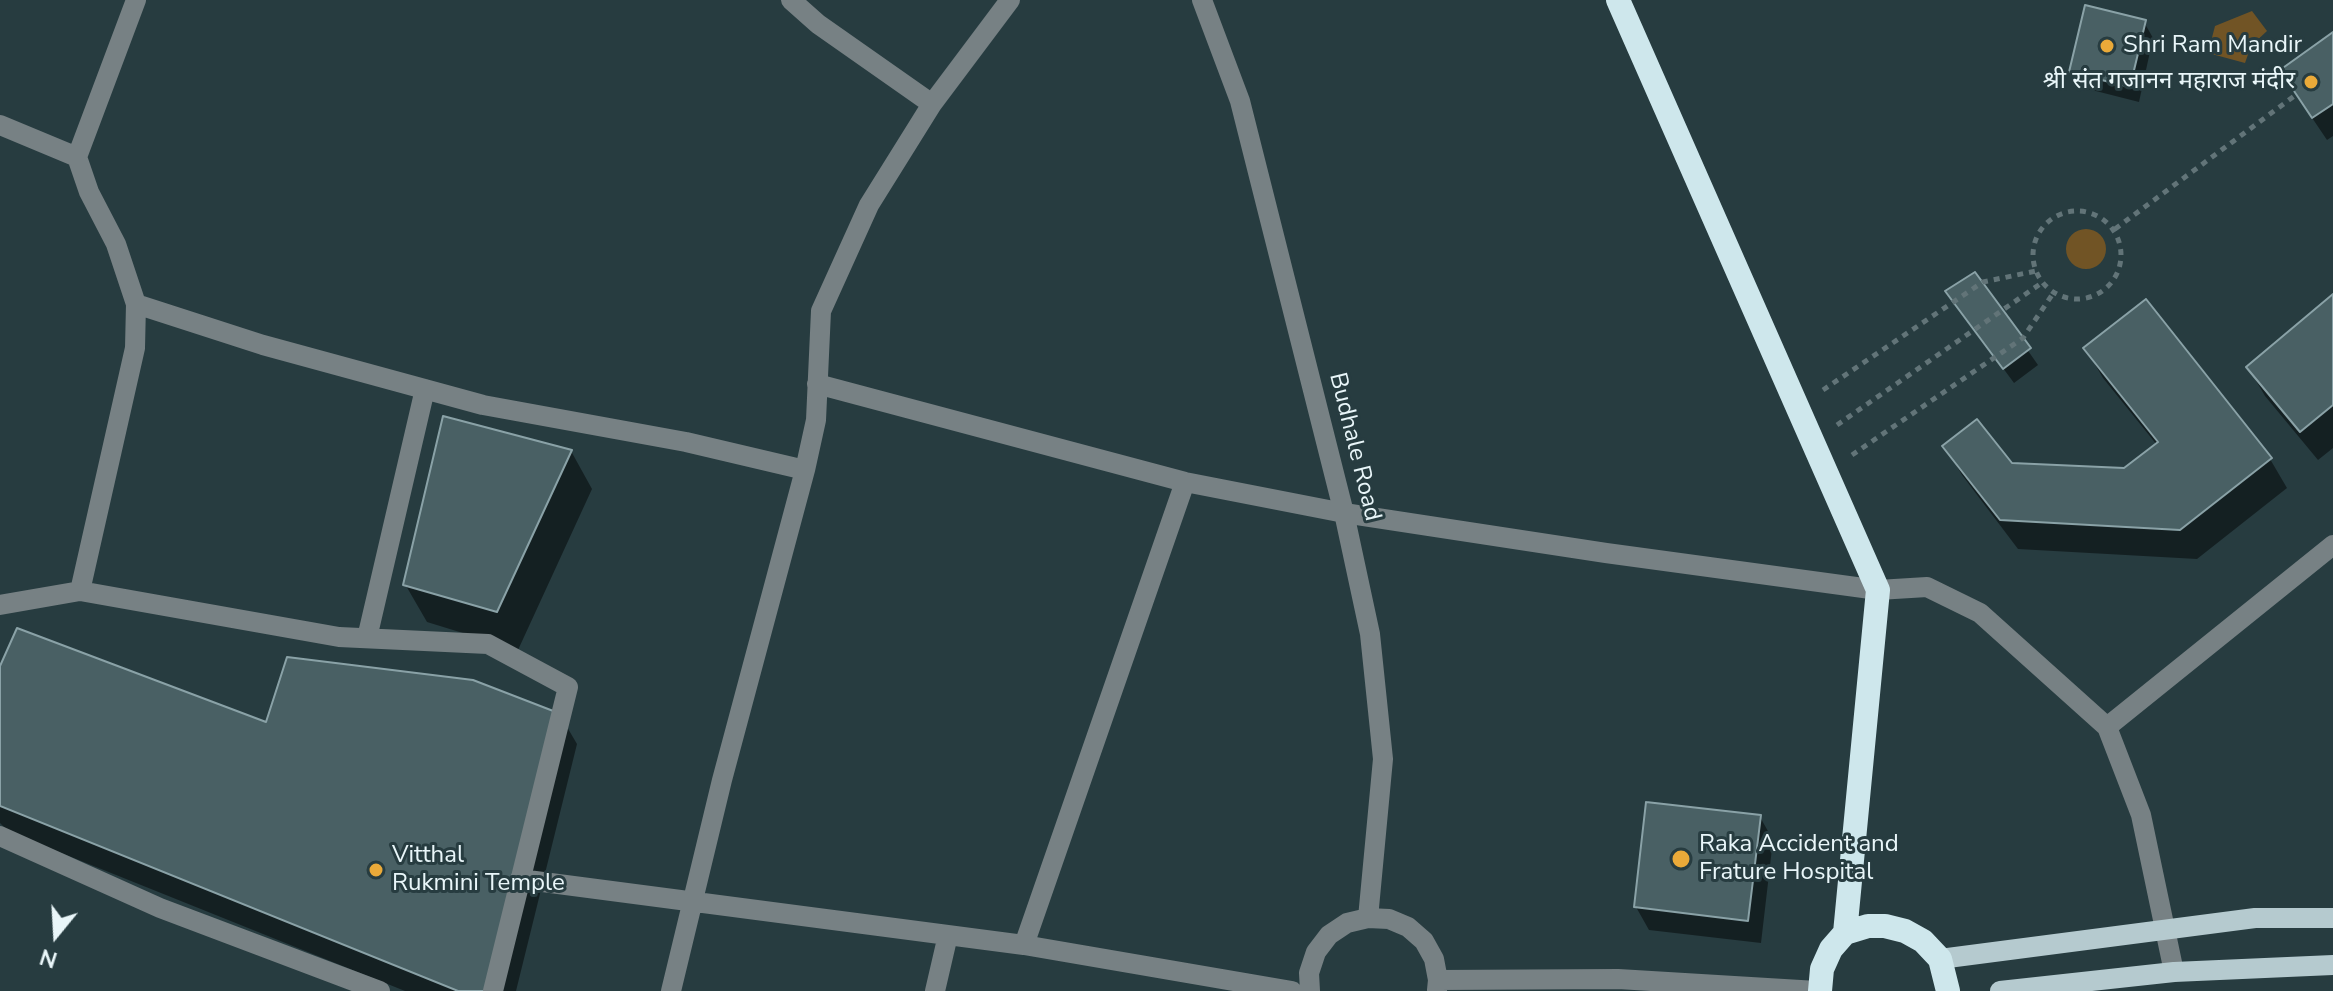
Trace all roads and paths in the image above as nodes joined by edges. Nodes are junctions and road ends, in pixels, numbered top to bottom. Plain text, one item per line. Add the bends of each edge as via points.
1 (136, 0) edge
2 (791, 0) edge
3 (1010, 0) edge
4 (1202, 0) edge
5 (1618, 0) edge
6 (2297, 94) dead end
7 (932, 104) junction
8 (0, 125) edge
9 (77, 157) junction
10 (2115, 229) junction
11 (2036, 271) junction
12 (2043, 282) junction
13 (2054, 292) junction
14 (136, 304) junction
15 (817, 384) junction
16 (425, 389) junction
17 (1816, 395) dead end
18 (1835, 427) dead end
19 (1851, 455) dead end
20 (805, 470) junction
21 (1185, 482) junction
22 (1344, 513) junction
23 (2333, 545) edge
24 (1878, 590) junction
25 (80, 591) junction
26 (0, 605) edge
27 (367, 638) junction
28 (2107, 727) junction
29 (0, 836) edge
30 (520, 879) junction
31 (693, 901) junction
32 (1368, 918) junction
33 (2333, 918) edge
34 (2166, 931) junction
35 (1845, 933) junction
36 (948, 935) junction
37 (1024, 945) junction
38 (1940, 959) junction
39 (2333, 965) edge
40 (2174, 972) junction
41 (1438, 986) edge
42 (380, 991) edge
43 (493, 991) edge
44 (671, 991) edge
45 (935, 991) edge
46 (1292, 991) edge
47 (1310, 991) edge
48 (1819, 991) edge
49 (1948, 991) edge
50 (2000, 991) edge

1 - 9 street
2 - 7 street
3 - 7 street
4 - 22 street, Budhale Road via 1240,101
5 - 24 highway
6 - 10 path
7 - 15 street via 869,205 821,311
8 - 9 street
9 - 14 street
10 - 11 path via 2090,212 2060,213 2038,233 2033,248
10 - 13 path via 2122,259 2111,284 2087,298
11 - 12 path
11 - 17 path via 1983,282
12 - 13 path
12 - 18 path
13 - 19 path via 2023,338
14 - 16 street
14 - 25 street via 135,348
15 - 20 street
15 - 21 street
16 - 20 street
16 - 27 street
20 - 31 street
21 - 22 street
21 - 37 street
22 - 24 street
22 - 32 street, Budhale Road via 1370,634 1383,759
23 - 28 street
24 - 28 street via 1927,587 1980,613
24 - 35 highway
25 - 26 street
25 - 27 street
27 - 30 street via 488,644 568,687
28 - 34 street via 2141,815
29 - 42 street via 160,908
30 - 31 street
30 - 43 street
31 - 36 street
31 - 44 street
32 - 41 street via 1389,919 1424,941 1434,959
32 - 47 street via 1329,935 1316,952
33 - 34 main road via 2255,918
34 - 38 main road
34 - 40 street
35 - 38 highway via 1868,926 1905,931
35 - 48 highway via 1822,969
36 - 37 street
36 - 45 street
37 - 46 street
38 - 49 highway
39 - 40 main road
40 - 50 main road
41 - 48 street via 1618,979

